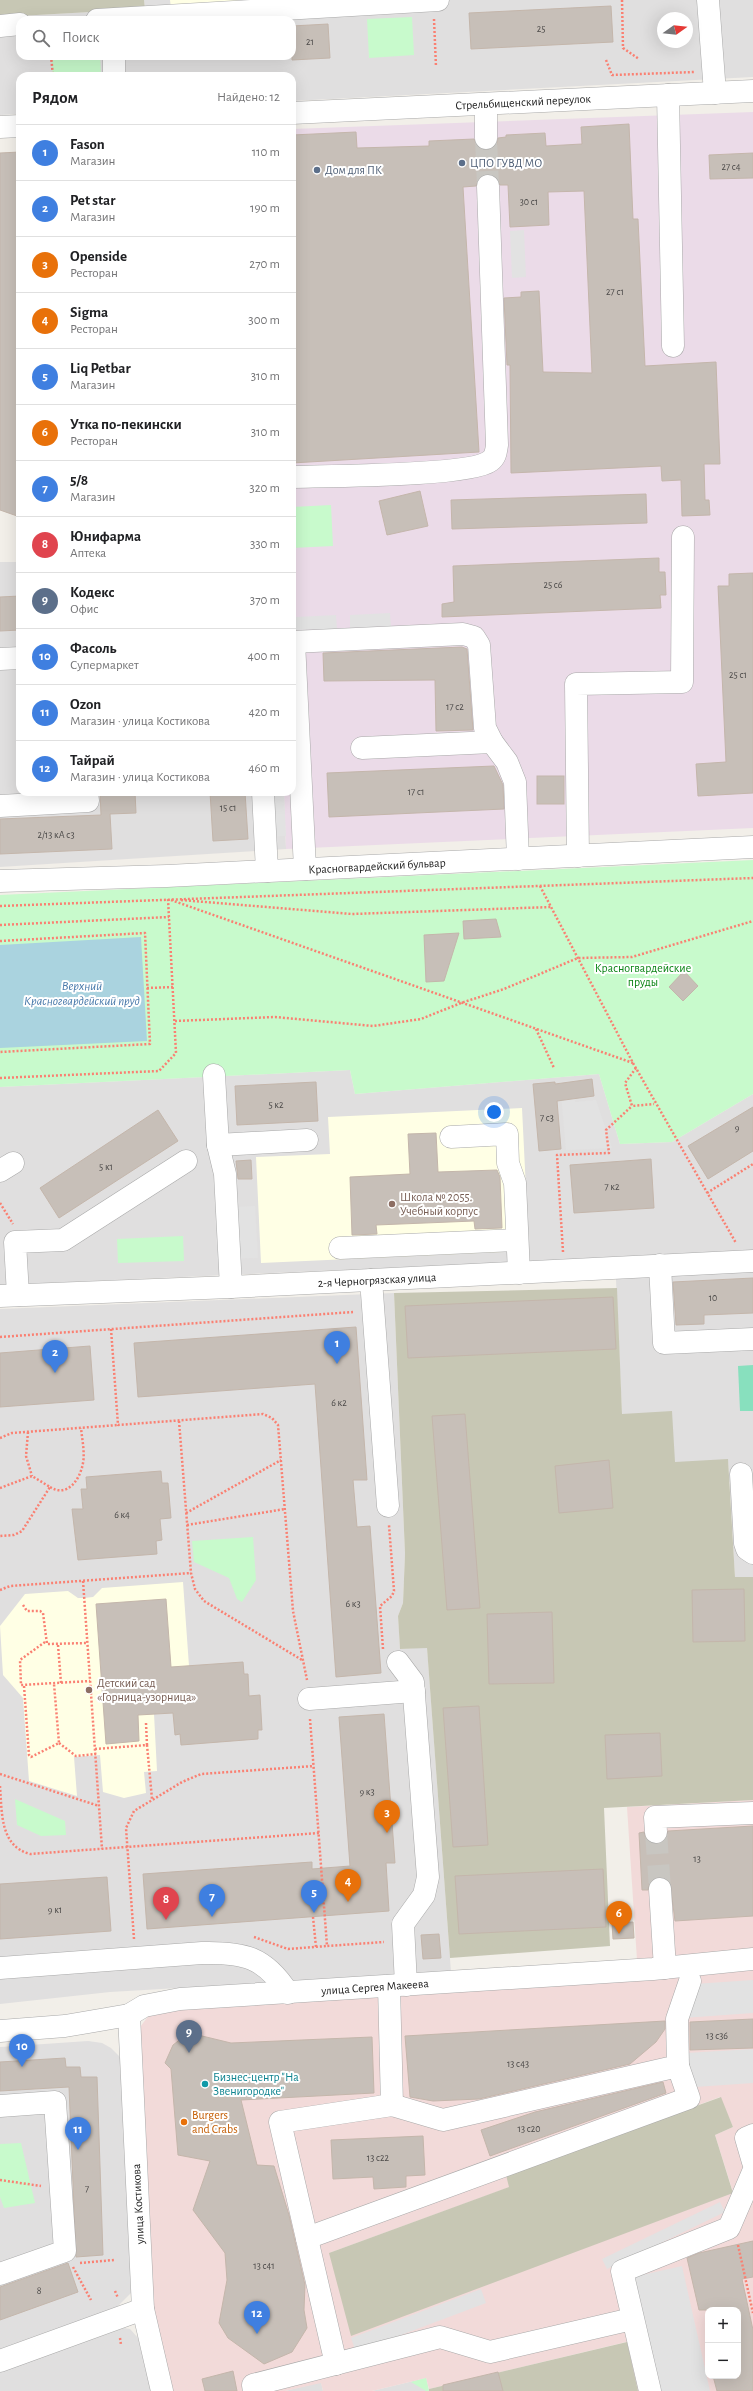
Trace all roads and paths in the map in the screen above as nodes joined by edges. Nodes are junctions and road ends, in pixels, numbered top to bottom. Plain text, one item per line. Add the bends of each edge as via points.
1 (433, 0) edge
2 (438, 0) edge
3 (622, 0) edge
4 (708, 0) edge
5 (317, 4) edge
6 (160, 16) edge
7 (16, 24) edge
8 (0, 26) edge
9 (639, 59) dead end
10 (51, 60) edge
11 (114, 60) edge
12 (606, 60) dead end
13 (436, 67) dead end
14 (714, 71) junction
15 (53, 72) edge
16 (114, 72) edge
17 (753, 91) edge
18 (715, 93) junction
19 (668, 95) junction
20 (486, 104) junction
21 (296, 113) edge
22 (16, 126) edge
23 (0, 127) edge
24 (486, 138) tunnel mouth
25 (488, 186) tunnel mouth
26 (673, 346) dead end
27 (296, 477) edge
28 (683, 537) dead end
29 (296, 642) edge
30 (16, 658) edge
31 (0, 659) edge
32 (296, 699) edge
33 (492, 742) junction
34 (362, 748) dead end
35 (88, 796) edge
36 (263, 796) edge
37 (0, 806) edge
38 (753, 847) edge
39 (578, 856) junction
40 (518, 859) junction
41 (305, 869) junction
42 (267, 871) junction
43 (753, 878) edge
44 (0, 882) edge
45 (540, 886) junction
46 (168, 899) junction
47 (0, 906) edge
48 (551, 907) junction
49 (169, 917) junction
50 (753, 921) edge
51 (0, 925) edge
52 (0, 941) edge
53 (578, 958) junction
54 (174, 987) junction
55 (147, 988) junction
56 (461, 1003) junction
57 (176, 1020) junction
58 (536, 1029) junction
59 (0, 1052) edge
60 (633, 1063) junction
61 (554, 1068) dead end
62 (636, 1068) junction
63 (214, 1075) dead end
64 (0, 1078) edge
65 (654, 1104) dead end
66 (632, 1106) junction
67 (451, 1137) dead end
68 (307, 1140) dead end
69 (218, 1145) junction
70 (186, 1161) dead end
71 (753, 1164) edge
72 (707, 1193) junction
73 (517, 1240) junction
74 (340, 1248) dead end
75 (563, 1258) dead end
76 (749, 1261) edge
77 (660, 1266) junction
78 (519, 1273) junction
79 (371, 1280) junction
80 (231, 1287) junction
81 (9, 1296) edge
82 (374, 1310) junction
83 (111, 1329) junction
84 (0, 1337) edge
85 (753, 1339) edge
86 (180, 1420) junction
87 (118, 1425) junction
88 (81, 1428) junction
89 (28, 1432) junction
90 (0, 1438) edge
91 (281, 1460) junction
92 (740, 1474) dead end
93 (32, 1476) junction
94 (50, 1487) junction
95 (0, 1488) edge
96 (285, 1509) junction
97 (388, 1512) joint
98 (186, 1513) junction
99 (187, 1525) junction
100 (0, 1536) edge
101 (753, 1553) edge
102 (191, 1573) junction
103 (83, 1581) junction
104 (0, 1590) edge
105 (23, 1606) dead end
106 (45, 1642) junction
107 (87, 1643) junction
108 (58, 1645) junction
109 (302, 1660) junction
110 (398, 1662) joint
111 (90, 1681) junction
112 (61, 1683) junction
113 (54, 1684) junction
114 (24, 1686) junction
115 (414, 1691) junction
116 (309, 1699) junction
117 (146, 1724) dead end
118 (59, 1743) junction
119 (148, 1745) junction
120 (95, 1749) junction
121 (96, 1754) junction
122 (314, 1766) junction
123 (0, 1774) edge
124 (0, 1786) edge
125 (152, 1800) junction
126 (99, 1806) junction
127 (753, 1813) edge
128 (656, 1832) tunnel mouth
129 (319, 1833) junction
130 (127, 1847) junction
131 (102, 1849) junction
132 (660, 1889) tunnel mouth
133 (313, 1917) dead end
134 (403, 1941) junction
135 (316, 1947) dead end
136 (135, 1958) junction
137 (753, 1959) edge
138 (0, 1968) edge
139 (665, 1968) junction
140 (690, 1981) dead end
141 (397, 1986) junction
142 (288, 1993) junction
143 (129, 2015) junction
144 (0, 2031) edge
145 (678, 2066) junction
146 (392, 2105) junction
147 (0, 2106) edge
148 (753, 2135) edge
149 (753, 2162) edge
150 (753, 2172) edge
151 (0, 2180) edge
152 (61, 2189) junction
153 (307, 2238) junction
154 (736, 2238) dead end
155 (114, 2260) dead end
156 (0, 2274) edge
157 (91, 2300) dead end
158 (143, 2309) junction
159 (753, 2313) edge
160 (632, 2319) junction
161 (0, 2361) edge
162 (336, 2364) junction
163 (162, 2391) edge
164 (254, 2391) edge
165 (650, 2391) edge

1 - 2 street
1 - 5 street
1 - 13 path
3 - 9 path via 623,48
4 - 14 street
5 - 6 street
7 - 8 street
10 - 15 path
11 - 16 street
12 - 14 path via 612,75
14 - 18 street
17 - 18 street, Стрельбищенский переулок
18 - 19 street, Стрельбищенский переулок
19 - 20 street, Стрельбищенский переулок
19 - 26 street
20 - 21 street, Стрельбищенский переулок
20 - 24 street
22 - 23 street
25 - 27 street via 497,445 495,455 481,465 439,471
28 - 39 street via 682,682 576,684
29 - 33 street via 469,634 479,645 483,716
30 - 31 street
32 - 41 street
33 - 34 street
33 - 40 street via 507,762 515,782
35 - 37 street via 88,801
36 - 42 street
38 - 39 street, Красногвардейский бульвар
39 - 40 street, Красногвардейский бульвар
40 - 41 street, Красногвардейский бульвар
41 - 42 street, Красногвардейский бульвар
42 - 44 street, Красногвардейский бульвар
43 - 45 path
45 - 46 path
45 - 48 path
46 - 47 path
46 - 48 path via 352,914
46 - 49 path
46 - 56 path
48 - 53 path
49 - 51 path
49 - 54 path
50 - 53 path via 632,957
52 - 55 path via 145,933
53 - 56 path via 504,989
53 - 60 path
54 - 55 path
54 - 57 path
55 - 59 path via 150,1044
56 - 57 path via 421,1019 373,1026 276,1017
56 - 58 path
57 - 64 path via 176,1053 159,1071
58 - 60 path
58 - 61 path
60 - 62 path
62 - 66 path via 625,1083
62 - 72 path
63 - 69 street
65 - 66 path
66 - 75 path via 606,1130 609,1153 557,1156
67 - 73 street via 507,1134 508,1163 515,1183
68 - 69 street
69 - 80 street via 225,1174
70 - 81 street via 63,1240 15,1242
71 - 72 path
72 - 76 path
73 - 74 street
73 - 78 street
76 - 77 street, 2-я Черногрязская улица
77 - 78 street, 2-я Черногрязская улица
77 - 85 street via 664,1343
78 - 79 street, 2-я Черногрязская улица
79 - 80 street, 2-я Черногрязская улица
79 - 82 street
80 - 81 street, 2-я Черногрязская улица
82 - 83 path
82 - 97 street
83 - 84 path
83 - 87 path
86 - 87 path
86 - 91 path via 263,1414 278,1425
86 - 98 path
87 - 88 path
88 - 89 path
88 - 94 path via 81,1470 65,1491 56,1491
89 - 90 path via 4,1434
89 - 93 path via 26,1456
91 - 96 path
91 - 98 path
92 - 101 street via 745,1543 747,1549
93 - 94 path
93 - 95 path
94 - 100 path via 22,1531 14,1535
96 - 99 path
96 - 109 path via 294,1618
97 - 110 path via 394,1591 392,1596 381,1603 382,1646 387,1655
98 - 99 path
99 - 102 path
102 - 103 path
102 - 109 path via 195,1589 204,1601
103 - 104 path via 10,1586
103 - 107 path
105 - 106 path via 27,1611 43,1613
106 - 108 path
106 - 114 path via 19,1662 20,1683
107 - 108 path
107 - 111 path
108 - 112 path
109 - 116 path
110 - 115 street via 410,1676
111 - 112 path
111 - 120 path
112 - 113 path
113 - 114 path
113 - 118 path
114 - 118 path via 29,1755 32,1757
115 - 116 street
115 - 134 street via 428,1883 424,1895 405,1919
116 - 122 path
117 - 119 path
118 - 121 path via 76,1756
119 - 120 path
119 - 125 path
120 - 121 path
121 - 126 path
122 - 125 path via 201,1774
122 - 129 path
123 - 126 path
124 - 131 path via 3,1827 16,1849 30,1854
125 - 130 path via 138,1807 130,1816 126,1828
126 - 131 path
127 - 128 street via 655,1817
129 - 130 path
129 - 134 path via 327,1946
130 - 131 path
130 - 136 path
132 - 139 street
133 - 135 path
134 - 141 street
136 - 138 street
136 - 142 street via 231,1953 255,1959 266,1966 279,1978
137 - 139 street, улица Сергея Макеева
139 - 141 street, улица Сергея Макеева
140 - 145 street via 677,2019
141 - 142 street, улица Сергея Макеева
141 - 146 street
142 - 143 street, улица Сергея Макеева via 180,1999 144,2006
143 - 144 street, улица Сергея Макеева via 65,2026
143 - 158 street, улица Костикова
145 - 146 street via 443,2120
145 - 153 street via 689,2098
146 - 153 street via 280,2122
147 - 152 street via 55,2102
148 - 149 street via 746,2138
150 - 160 street via 729,2228 622,2271
151 - 152 path
152 - 156 street via 65,2251
153 - 162 street
154 - 159 path
155 - 157 path via 72,2264
158 - 161 street
158 - 163 street, улица Костикова
160 - 162 street via 490,2352 440,2337
160 - 165 street
162 - 164 street via 253,2385

